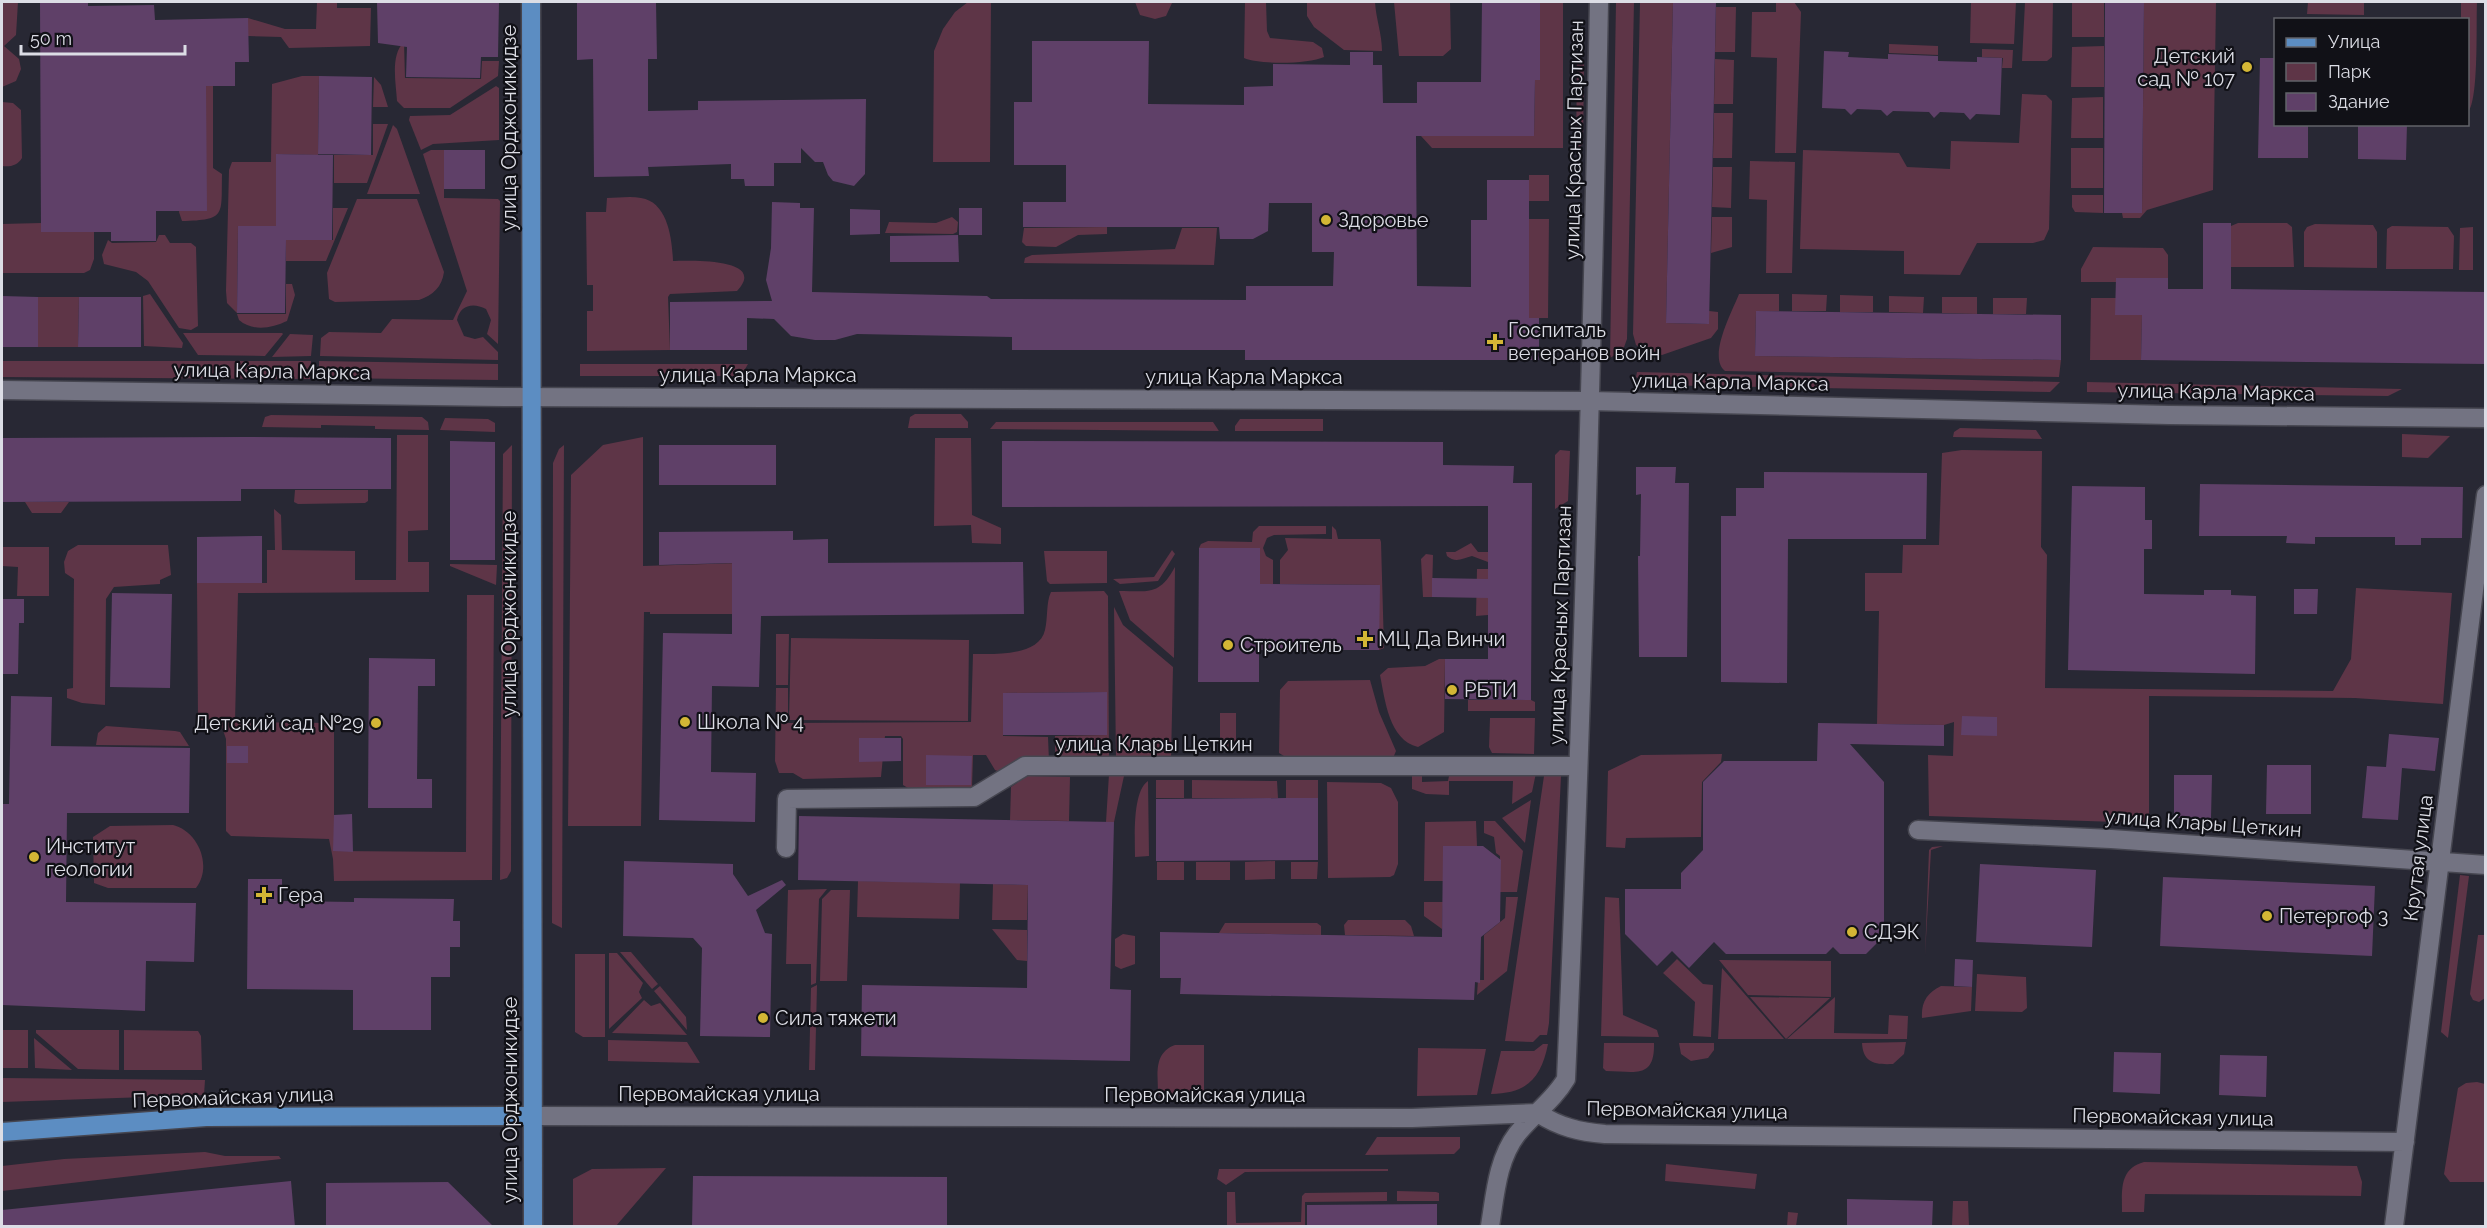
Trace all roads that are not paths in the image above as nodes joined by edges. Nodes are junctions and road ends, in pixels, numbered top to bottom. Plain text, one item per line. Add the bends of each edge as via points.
1 (531, 2) edge
2 (1599, 2) edge
3 (2, 390) edge
4 (532, 397) junction
5 (1590, 401) junction
6 (2486, 418) edge
7 (2486, 495) edge
8 (1578, 766) junction
9 (1918, 830) dead end
10 (786, 848) dead end
11 (2440, 862) junction
12 (2486, 865) edge
13 (1538, 1113) junction
14 (532, 1116) junction
15 (2, 1132) edge
16 (2405, 1142) junction
17 (533, 1227) edge
18 (1490, 1227) edge
19 (2394, 1227) edge

1 - 4 main road, улица Орджоникидзе
2 - 5 street, улица Красных Партизан
3 - 4 street, улица Карла Маркса
4 - 5 street, улица Карла Маркса
4 - 14 main road, улица Орджоникидзе
5 - 6 street, улица Карла Маркса via 2169,415
5 - 8 street, улица Красных Партизан
7 - 11 street, Крутая улица
8 - 10 street, улица Клары Цеткин via 1025,766 974,797 787,799
8 - 13 street, улица Красных Партизан via 1566,1079
9 - 11 street, улица Клары Цеткин
11 - 12 street, улица Клары Цеткин
11 - 16 street, Крутая улица
13 - 14 street, Первомайская улица via 1413,1118
13 - 16 street, Первомайская улица via 1578,1131 1605,1134
13 - 18 street, улица Красных Партизан via 1516,1134 1504,1158
14 - 15 main road, Первомайская улица via 206,1117
14 - 17 main road, улица Орджоникидзе
16 - 19 street, Крутая улица

